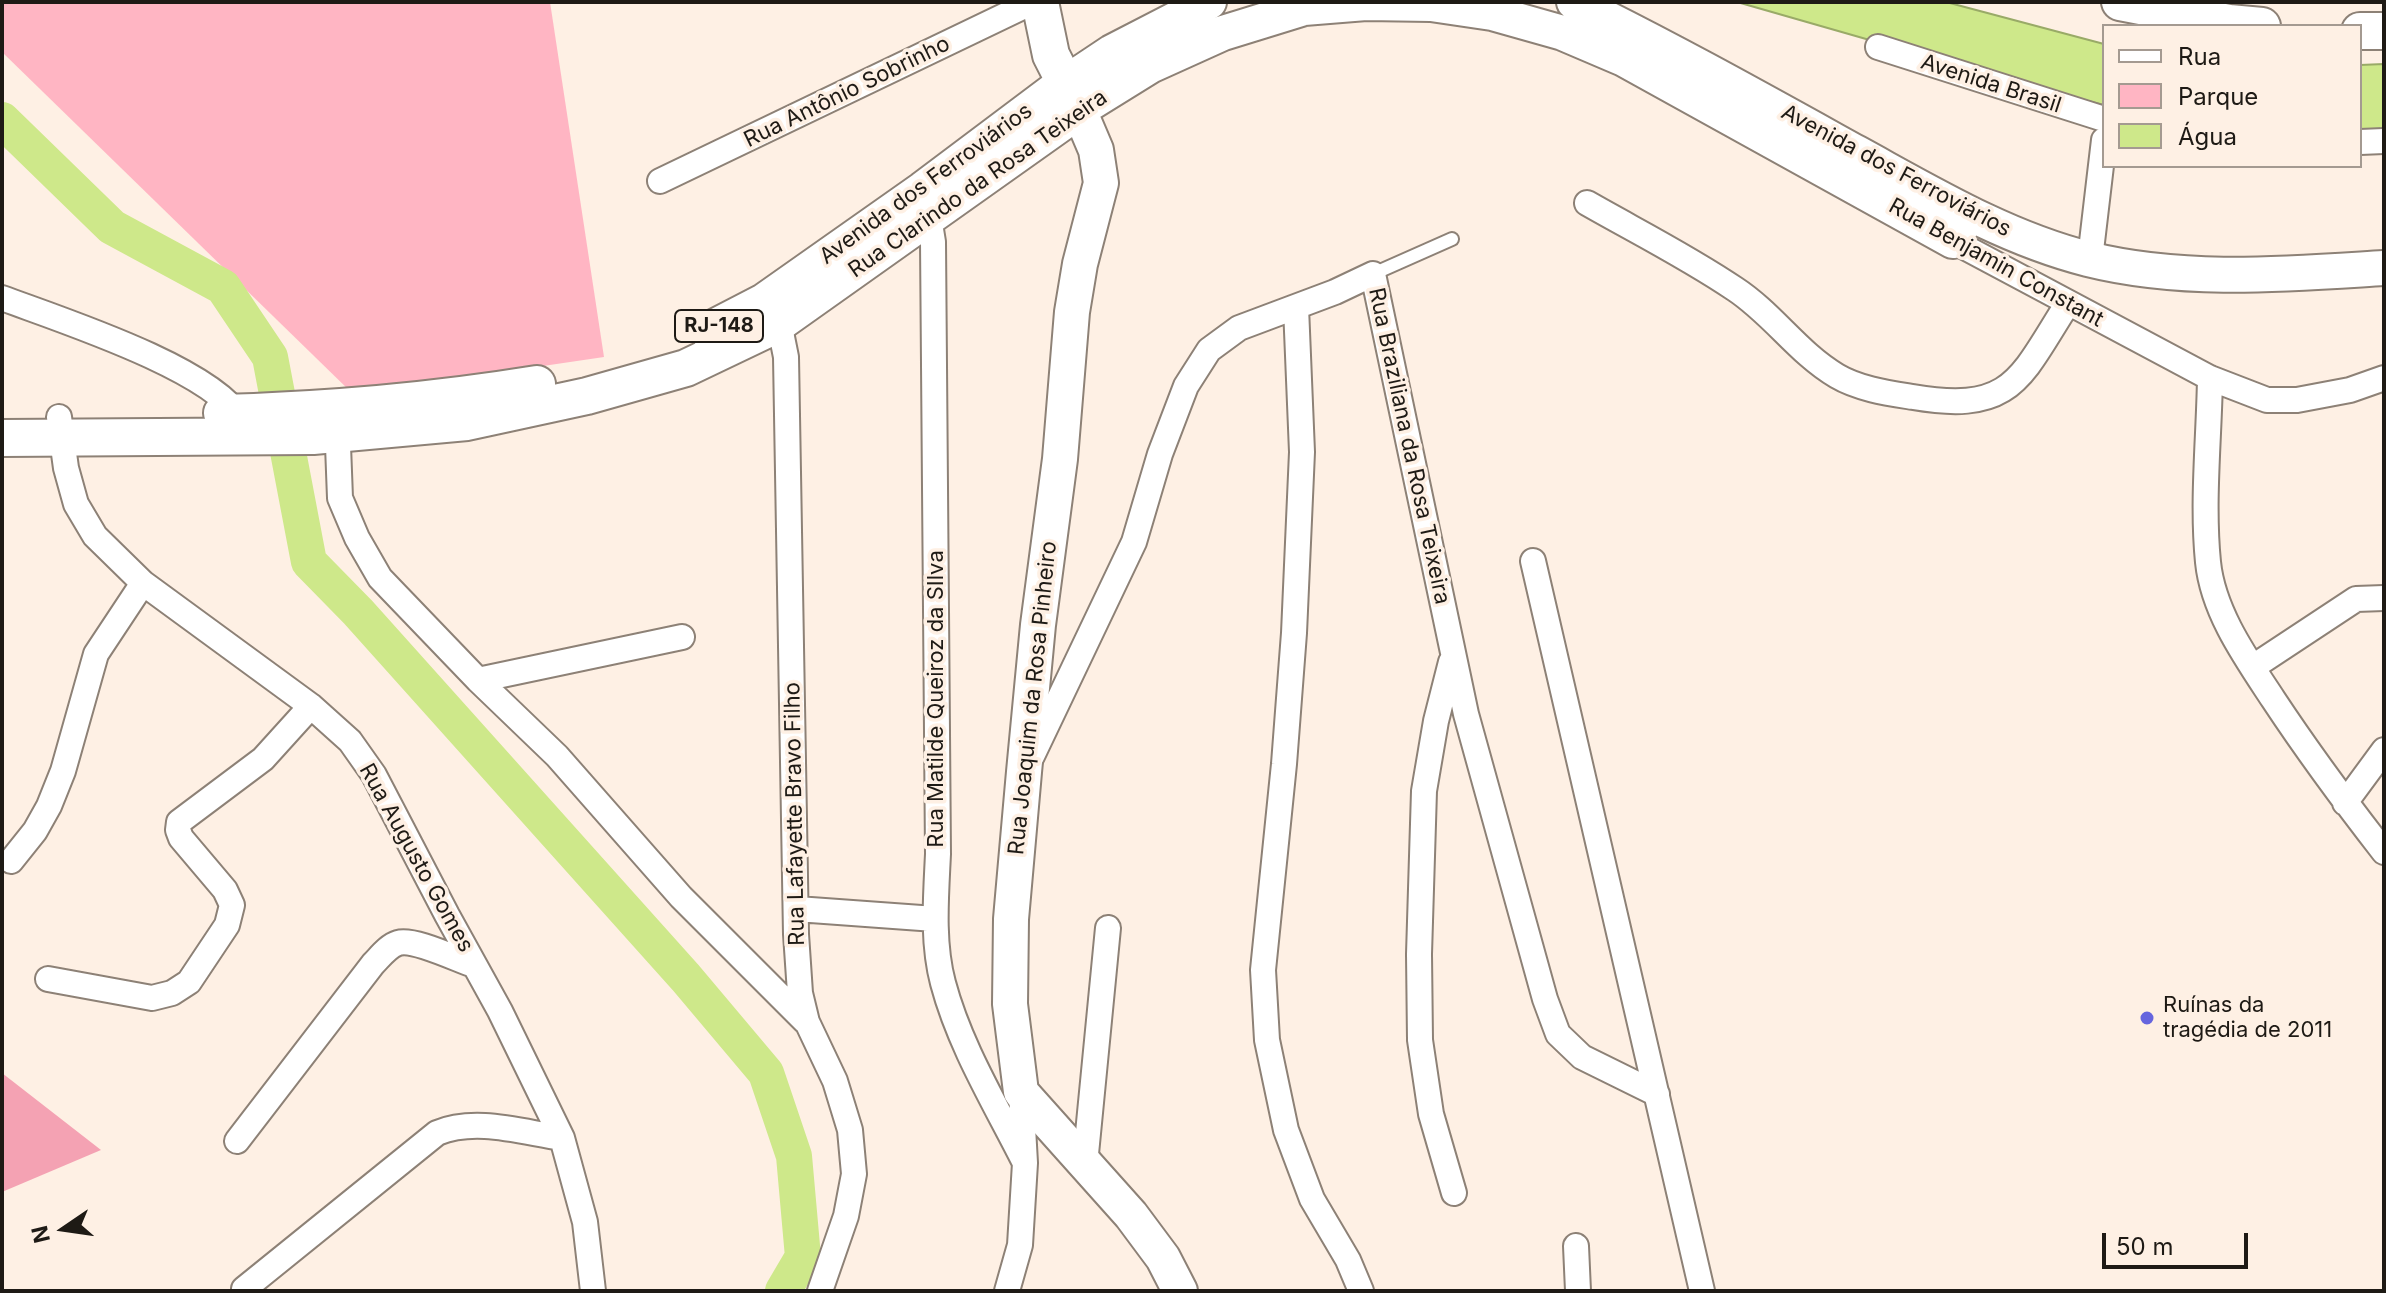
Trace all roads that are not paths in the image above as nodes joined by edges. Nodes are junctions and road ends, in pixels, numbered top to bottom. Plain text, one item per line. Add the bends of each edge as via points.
1 (1033, 2) edge
2 (1040, 2) edge
3 (1209, 2) edge
4 (1574, 2) edge
5 (2120, 2) edge
6 (2240, 24) edge
7 (2362, 31) edge
8 (2384, 31) edge
9 (1878, 47) dead end
10 (1624, 59) joint
11 (1072, 97) junction
12 (2102, 118) edge
13 (2384, 141) edge
14 (2362, 142) edge
15 (2102, 157) edge
16 (660, 181) dead end
17 (927, 203) junction
18 (1587, 203) dead end
19 (1961, 228) junction
20 (1452, 239) dead end
21 (2090, 259) junction
22 (2384, 268) edge
23 (1373, 274) junction
24 (2, 298) edge
25 (2068, 303) junction
26 (1296, 307) junction
27 (770, 313) junction
28 (2210, 378) junction
29 (2384, 378) edge
30 (2, 416) edge
31 (324, 422) junction
32 (258, 424) junction
33 (60, 427) junction
34 (2, 438) edge
35 (1533, 561) dead end
36 (143, 583) junction
37 (2378, 597) edge
38 (682, 637) dead end
39 (1453, 655) junction
40 (2253, 667) junction
41 (478, 680) junction
42 (311, 706) junction
43 (2384, 750) edge
44 (1024, 772) junction
45 (2345, 803) junction
46 (2384, 852) edge
47 (11, 861) dead end
48 (797, 909) junction
49 (935, 919) junction
50 (1108, 928) dead end
51 (474, 965) junction
52 (48, 979) dead end
53 (807, 1022) junction
54 (1021, 1092) junction
55 (1657, 1094) junction
56 (562, 1138) junction
57 (237, 1141) dead end
58 (1025, 1163) junction
59 (1085, 1164) junction
60 (1454, 1193) dead end
61 (1576, 1246) dead end
62 (244, 1289) edge
63 (593, 1291) edge
64 (820, 1291) edge
65 (1007, 1291) edge
66 (1180, 1291) edge
67 (1361, 1291) edge
68 (1578, 1291) edge
69 (1702, 1291) edge

1 - 16 street, Rua Antônio Sobrinho
2 - 11 main road via 1051,55
3 - 11 main road, Avenida dos Ferroviários / RJ-148 via 1112,52
4 - 19 main road, Avenida dos Ferroviários via 1651,40
5 - 6 main road
7 - 8 main road
9 - 12 street, Avenida Brasil
10 - 11 main road, Rua Clarindo da Rosa Teixeira / RJ-148 via 1563,33 1492,13 1431,4 1366,3 1304,8 1223,33
10 - 19 main road, Rua Benjamin Constant
11 - 17 main road, Avenida dos Ferroviários / RJ-148
11 - 44 main road, Rua Joaquim da Rosa Pinheiro via 1096,150 1101,183 1072,312
13 - 14 street
15 - 21 street
17 - 27 main road, Rua Clarindo da Rosa Teixeira / RJ-148
17 - 49 street, Rua Matilde Queiroz da SIlva via 934,289
18 - 25 street via 1735,289 1838,377 1882,392 1937,401 1974,401 2000,393 2022,375
19 - 21 main road, Avenida dos Ferroviários
19 - 25 street, Rua Benjamin Constant
20 - 23 lane
21 - 22 main road, Avenida dos Ferroviários via 2173,272 2269,275
23 - 26 street, Rua Braziliana da Rosa Teixeira
23 - 39 street, Rua Braziliana da Rosa Teixeira
24 - 32 street via 183,372
25 - 28 street, Rua Benjamin Constant
26 - 44 street, Rua Braziliana da Rosa Teixeira via 1239,328 1209,350 1186,386 1134,542
26 - 67 street via 1302,452 1299,528 1263,970 1267,1040 1291,1144 1312,1199
27 - 31 main road, Rua Clarindo da Rosa Teixeira / RJ-148 via 686,368 587,396 467,422
27 - 48 street, Rua Lafayette Bravo Filho via 786,357
28 - 29 street, Rua Benjamin Constant via 2267,400 2297,400
28 - 40 street via 2208,564 2219,606
30 - 33 main road
31 - 32 main road, Rua Clarindo da Rosa Teixeira
31 - 41 street via 340,498 380,578
32 - 33 main road, Rua Clarindo da Rosa Teixeira
33 - 34 main road
33 - 36 street, Rua Augusto Gomes via 76,504 95,536
35 - 55 street
36 - 42 street, Rua Augusto Gomes
36 - 47 street via 96,654 49,806
37 - 40 street via 2356,599
38 - 41 street
39 - 55 street, Rua Braziliana da Rosa Teixeira via 1558,1034 1582,1057
39 - 60 street via 1424,791 1419,954 1420,1040 1431,1114
40 - 45 street
41 - 53 street via 557,756 681,897
42 - 51 street, Rua Augusto Gomes via 350,741 374,775
42 - 52 street via 263,759 179,822 181,838 232,905 227,925 189,982 152,998
43 - 45 street
44 - 54 main road, Rua Joaquim da Rosa Pinheiro via 1011,919 1010,1004
45 - 46 street
48 - 49 street
48 - 53 street, Rua Lafayette Bravo Filho via 800,993
49 - 58 street, Rua Matilde Queiroz da SIlva via 942,981 958,1030
50 - 59 street
51 - 56 street, Rua Augusto Gomes
51 - 57 street via 412,943 399,942 387,950
53 - 64 street, Rua Lafayette Bravo Filho via 835,1081 850,1130 854,1174 846,1216
54 - 58 street, Rua Joaquim da Rosa Pinheiro
54 - 59 main road
55 - 69 street
56 - 62 street via 472,1125 437,1133
56 - 63 street, Rua Augusto Gomes via 585,1222
58 - 65 street, Rua Joaquim da Rosa Pinheiro via 1020,1245
59 - 66 main road via 1131,1215
61 - 68 street

